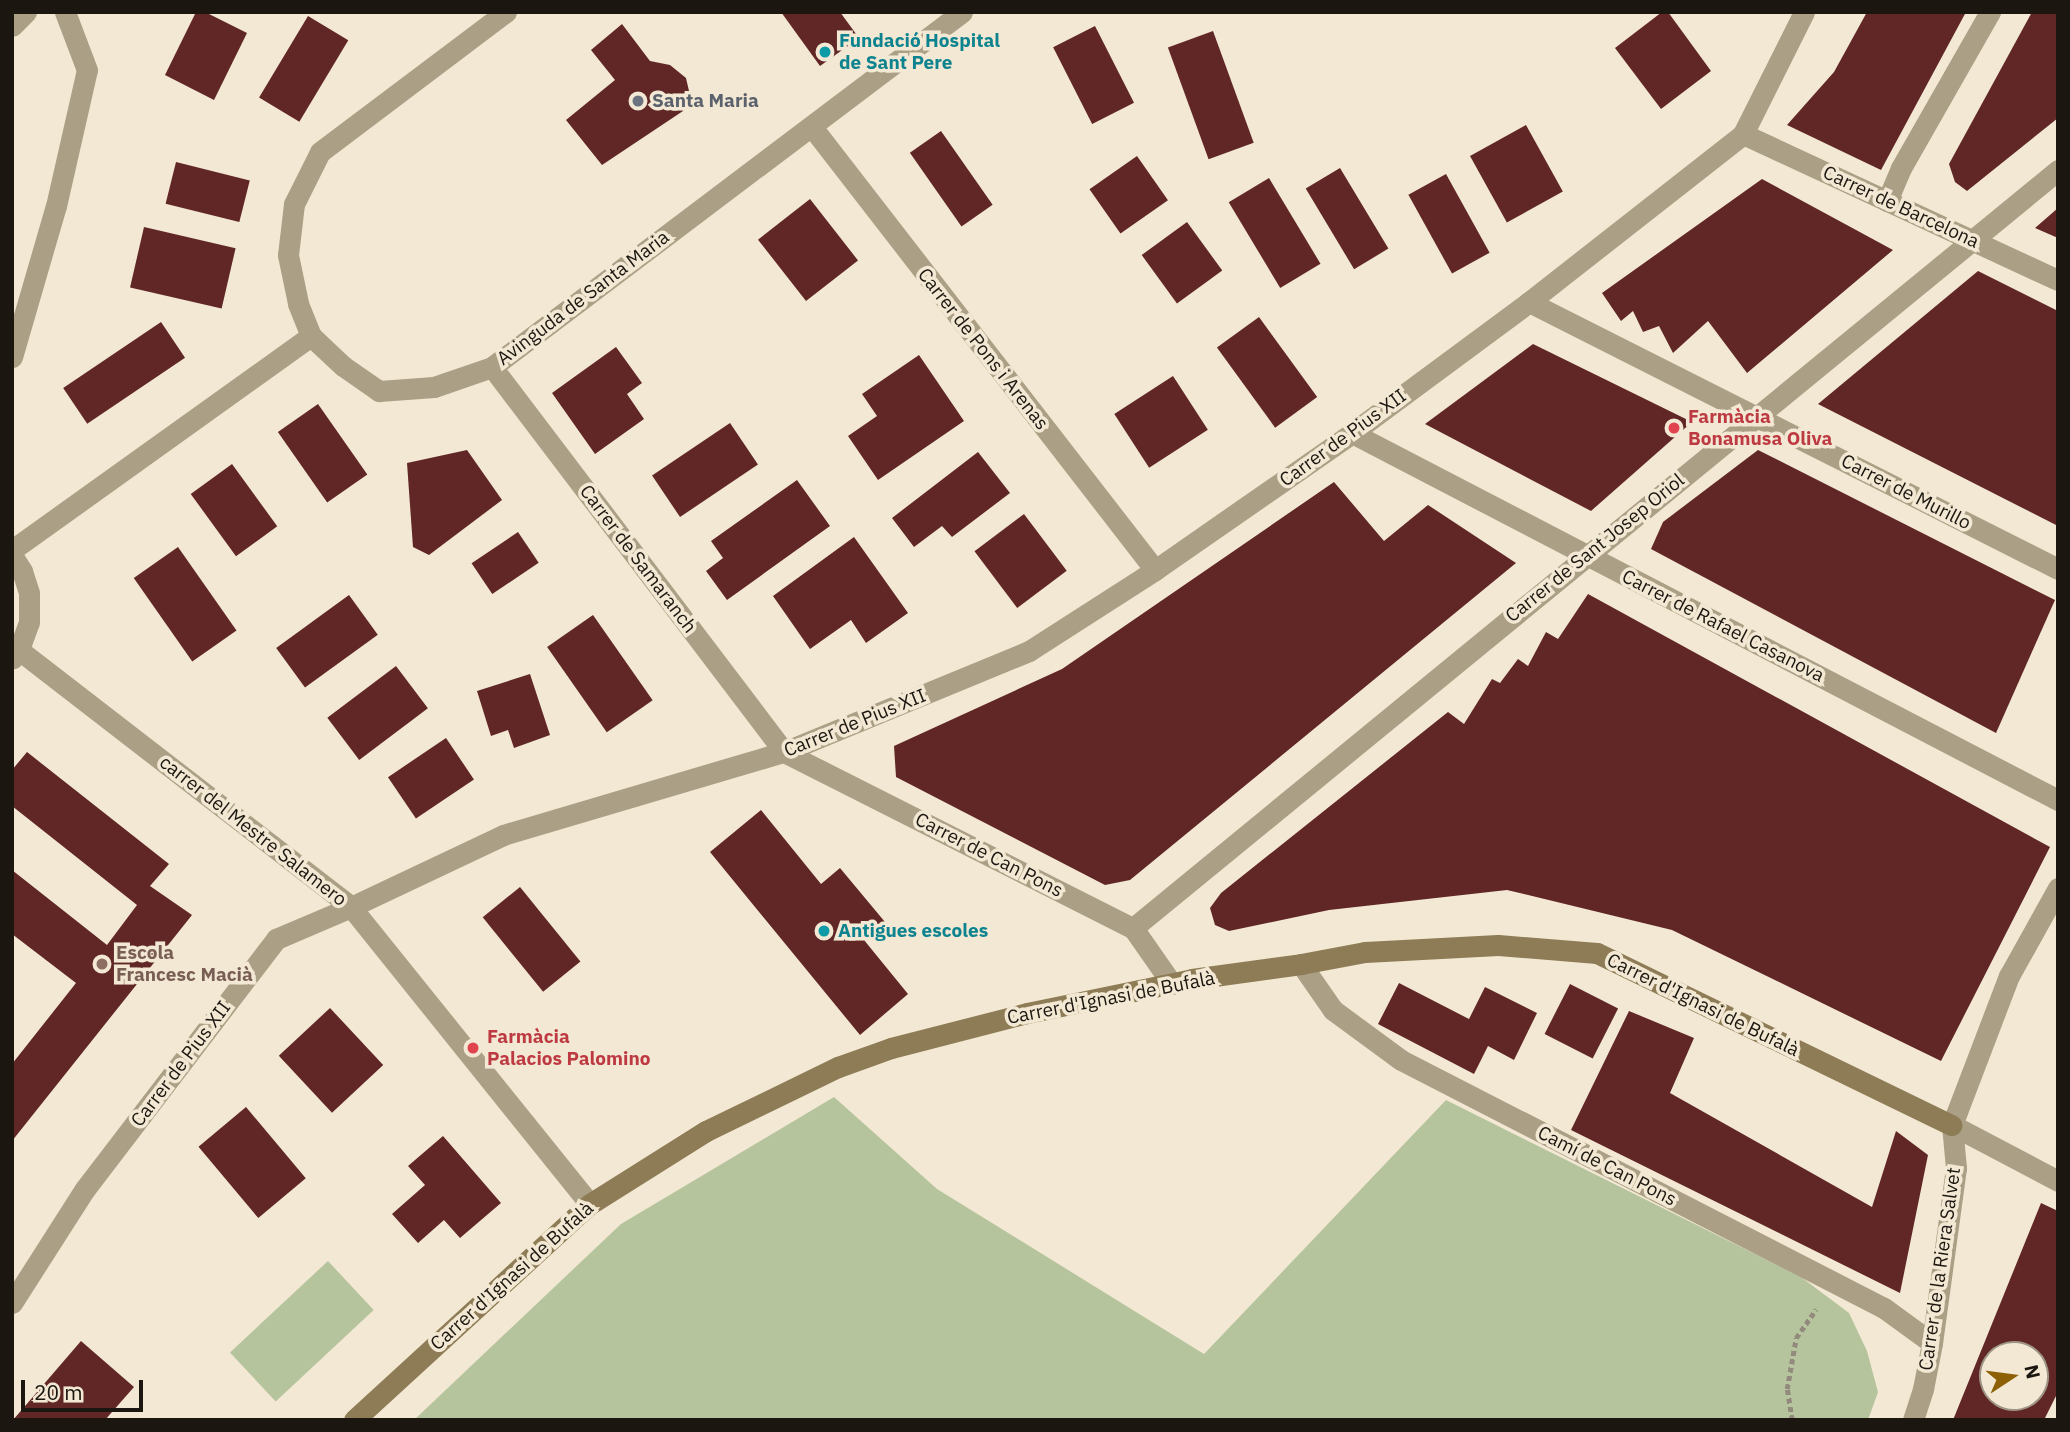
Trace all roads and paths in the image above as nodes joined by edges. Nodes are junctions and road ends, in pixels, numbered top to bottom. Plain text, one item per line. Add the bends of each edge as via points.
1 (26, 12) edge
2 (65, 12) edge
3 (506, 12) edge
4 (962, 12) edge
5 (1990, 12) edge
6 (1797, 14) edge
7 (12, 26) edge
8 (812, 127) junction
9 (1743, 134) junction
10 (2058, 170) edge
11 (1887, 201) junction
12 (1973, 241) junction
13 (2058, 280) edge
14 (1529, 302) junction
15 (311, 337) junction
16 (12, 357) edge
17 (492, 367) junction
18 (1755, 416) junction
19 (1352, 433) junction
20 (12, 550) edge
21 (12, 555) edge
22 (1587, 556) junction
23 (2058, 569) edge
24 (1154, 570) junction
25 (16, 655) edge
26 (784, 752) junction
27 (2058, 800) edge
28 (2058, 888) edge
29 (351, 907) junction
30 (1133, 928) junction
31 (1301, 964) junction
32 (1172, 984) junction
33 (1952, 1125) junction
34 (2058, 1181) edge
35 (590, 1204) junction
36 (1833, 1282) junction
37 (12, 1303) edge
38 (1933, 1343) junction
39 (354, 1420) edge
40 (1792, 1420) edge
41 (1913, 1420) edge

1 - 7 street
2 - 16 street via 87,70 56,206
3 - 15 street via 320,152 294,204 288,255
4 - 8 street, Avinguda de Santa Maria
5 - 11 street
6 - 9 street
8 - 17 street, Avinguda de Santa Maria
8 - 24 street, Carrer de Pons i Arenas
9 - 11 street, Carrer de Barcelona
9 - 14 street, Carrer de Pius XII
10 - 12 street, Carrer de Sant Josep Oriol
11 - 12 street, Carrer de Barcelona
12 - 13 street, Carrer de Barcelona
12 - 18 street, Carrer de Sant Josep Oriol
14 - 18 street, Carrer de Murillo
14 - 19 street, Carrer de Pius XII
15 - 17 street, Avinguda de Santa Maria via 379,391 435,387
15 - 20 street
17 - 26 street, Carrer de Samaranch
18 - 22 street, Carrer de Sant Josep Oriol
18 - 23 street, Carrer de Murillo
19 - 22 street, Carrer de Rafael Casanova
19 - 24 street, Carrer de Pius XII
21 - 25 street via 29,593 29,622
22 - 27 street, Carrer de Rafael Casanova
22 - 30 street, Carrer de Sant Josep Oriol
24 - 26 street, Carrer de Pius XII via 1029,651
25 - 29 street, carrer del Mestre Salamero
26 - 29 street, Carrer de Pius XII via 503,835
26 - 30 street, Carrer de Can Pons
28 - 33 street, Carrer de la Riera Salvet via 2009,976
29 - 35 street, carrer del Mestre Salamero
29 - 37 street, Carrer de Pius XII via 276,939 85,1189
30 - 32 street, Carrer de Can Pons
31 - 32 street, Carrer d'Ignasi de Bufalà
31 - 33 street, Carrer d'Ignasi de Bufalà via 1365,952 1498,945 1597,953
31 - 36 street, Camí de Can Pons via 1334,1010 1401,1060
32 - 35 street, Carrer d'Ignasi de Bufalà via 1027,1013 891,1048 838,1067 706,1131
33 - 34 street
33 - 38 street, Carrer de la Riera Salvet via 1956,1168
35 - 39 street, Carrer d'Ignasi de Bufalà
36 - 38 street, Camí de Can Pons via 1884,1308
36 - 40 path via 1796,1338 1787,1389
38 - 41 street, Carrer de la Riera Salvet

